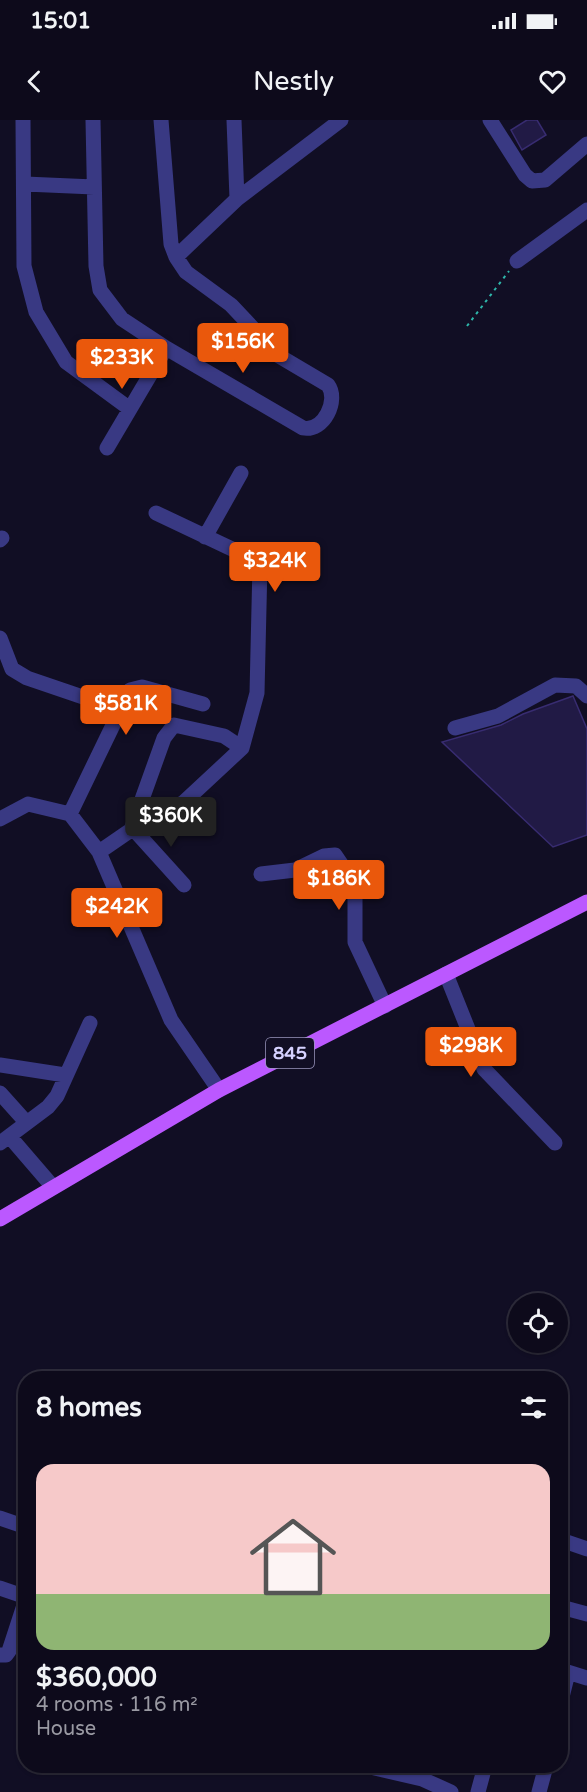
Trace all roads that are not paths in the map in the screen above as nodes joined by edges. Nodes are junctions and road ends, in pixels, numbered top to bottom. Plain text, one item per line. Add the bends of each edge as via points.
1 (23, 120) edge
2 (93, 120) edge
3 (161, 120) edge
4 (234, 120) edge
5 (341, 120) edge
6 (490, 120) edge
7 (587, 144) edge
8 (25, 184) junction
9 (94, 187) junction
10 (237, 199) junction
11 (587, 210) edge
12 (176, 257) junction
13 (516, 261) road end
14 (166, 348) junction
15 (130, 409) junction
16 (107, 448) dead end
17 (241, 473) dead end
18 (156, 513) dead end
19 (205, 537) junction
20 (0, 638) edge
21 (587, 696) edge
22 (203, 704) dead end
23 (121, 710) junction
24 (455, 728) dead end
25 (242, 748) junction
26 (70, 814) junction
27 (0, 819) edge
28 (134, 832) junction
29 (99, 852) junction
30 (261, 874) dead end
31 (184, 885) dead end
32 (587, 902) edge
33 (446, 974) junction
34 (385, 1006) junction
35 (90, 1023) dead end
36 (0, 1065) edge
37 (65, 1075) junction
38 (219, 1090) junction
39 (0, 1093) edge
40 (26, 1122) junction
41 (5, 1140) edge
42 (555, 1143) dead end
43 (53, 1186) junction
44 (0, 1219) edge
45 (0, 1518) edge
46 (18, 1524) edge
47 (568, 1542) edge
48 (587, 1549) edge
49 (0, 1588) edge
50 (18, 1595) edge
51 (568, 1608) edge
52 (587, 1614) edge
53 (18, 1623) edge
54 (0, 1655) edge
55 (568, 1673) edge
56 (587, 1678) edge
57 (424, 1773) edge
58 (483, 1773) edge
59 (544, 1773) edge
60 (450, 1792) edge
61 (478, 1792) edge
62 (539, 1792) edge

1 - 8 street
2 - 9 street
3 - 12 street via 171,244
4 - 10 street
5 - 10 street
6 - 7 street via 532,182 545,180
8 - 9 street
8 - 15 street via 24,266 36,312 66,362
9 - 14 street via 100,290 122,319
10 - 12 street
11 - 13 street
12 - 14 street via 186,272 231,305 279,356 328,385 332,401 320,425 309,429
14 - 15 street
15 - 16 street
17 - 19 street
18 - 19 street
19 - 25 street via 260,564 257,693
20 - 23 street via 12,669 27,678
21 - 24 street via 576,686 555,685 498,716
22 - 23 street via 142,687 130,690
23 - 26 street
25 - 28 street via 184,802
25 - 28 street via 224,735 174,725 164,738
26 - 27 street via 28,804
26 - 29 street
28 - 29 street
28 - 31 street via 148,842
29 - 38 street via 171,1020
30 - 34 street via 295,870 335,855 350,877 355,898 355,942
32 - 33 main road, 845
33 - 34 main road, 845
33 - 42 street via 484,1069
34 - 38 main road, 845
35 - 37 street
36 - 37 street
37 - 40 street via 48,1107
38 - 43 main road, 845
39 - 40 street
40 - 41 street
41 - 43 street
43 - 44 main road, 845
45 - 46 street
47 - 48 street
49 - 50 street
51 - 52 street
53 - 54 street via 9,1651
55 - 56 street
57 - 60 street
58 - 61 street
59 - 62 street

